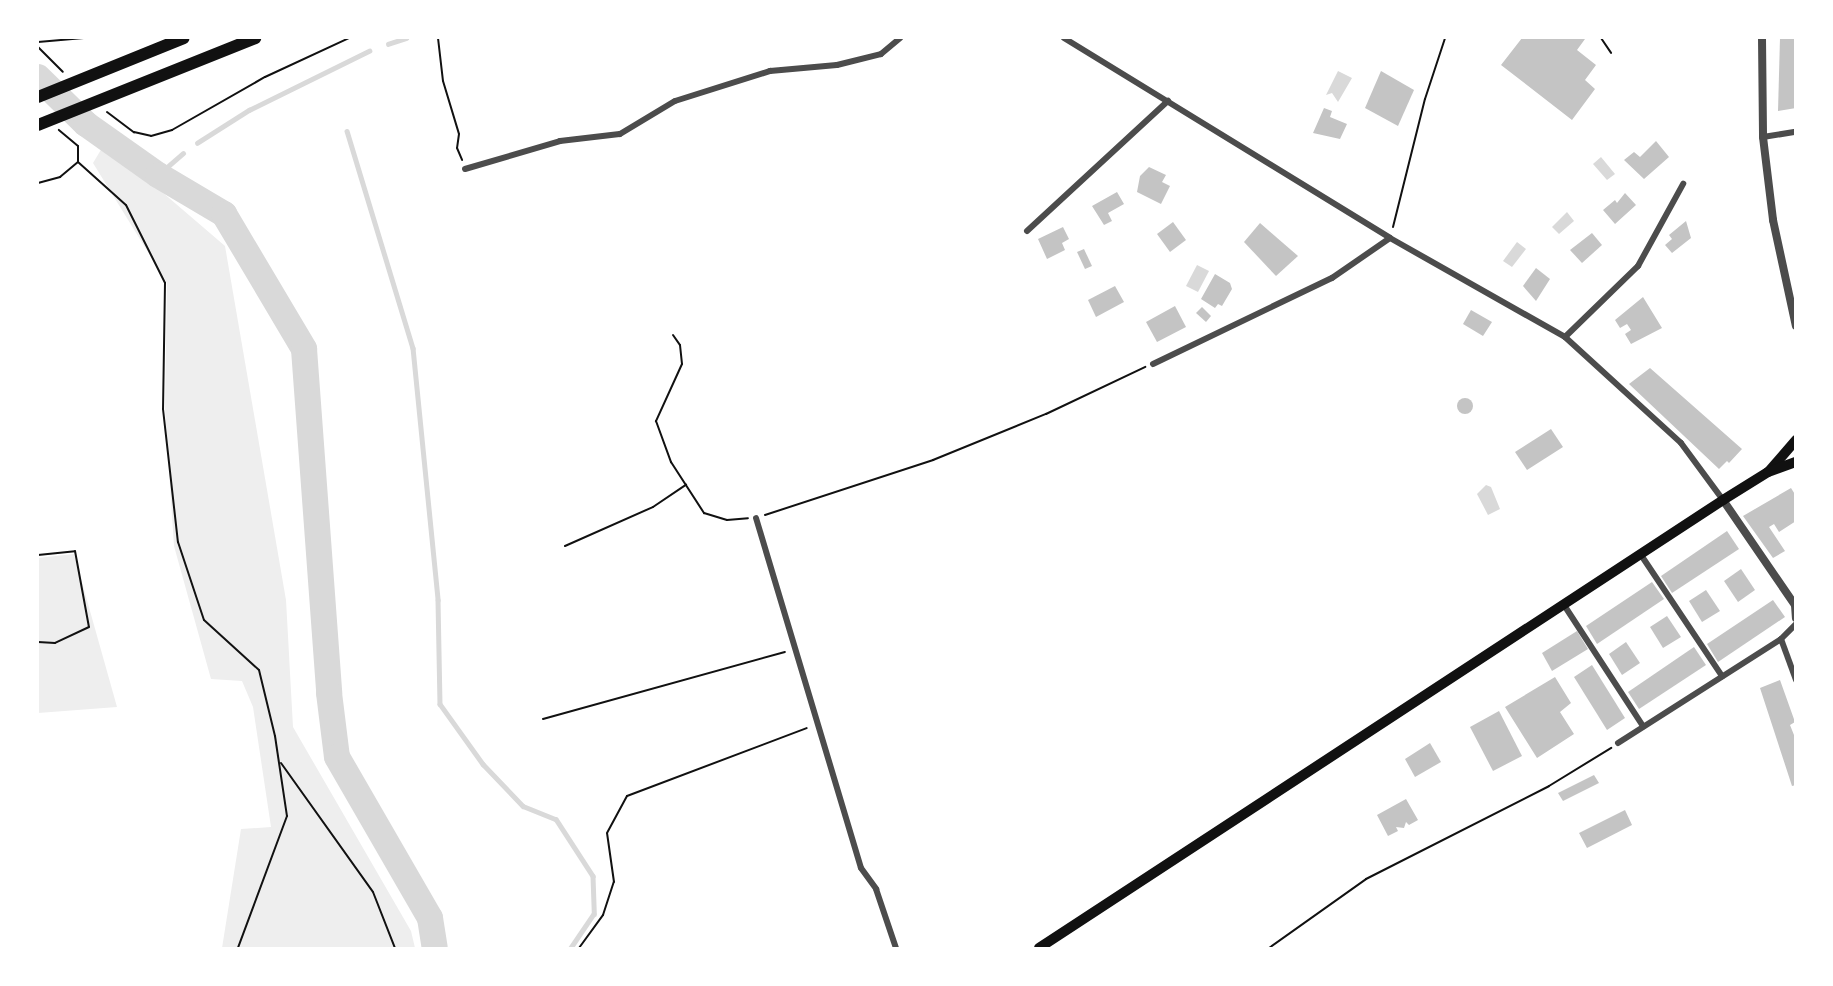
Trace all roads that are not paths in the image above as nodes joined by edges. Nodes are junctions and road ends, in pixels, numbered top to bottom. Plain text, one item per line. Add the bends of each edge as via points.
1 (184, 38) edge
2 (255, 38) edge
3 (900, 38) edge
4 (1065, 38) edge
5 (1762, 38) edge
6 (38, 97) edge
7 (1168, 101) junction
8 (38, 125) edge
9 (1796, 132) edge
10 (1763, 137) junction
11 (465, 168) road end
12 (1683, 183) dead end
13 (1027, 231) dead end
14 (1390, 238) junction
15 (1796, 326) edge
16 (1565, 337) junction
17 (1153, 364) road end
18 (1796, 440) edge
19 (1796, 462) edge
20 (1768, 472) junction
21 (1723, 500) junction
22 (756, 518) road end
23 (1641, 555) junction
24 (1564, 605) junction
25 (1796, 605) edge
26 (1796, 618) edge
27 (1796, 624) edge
28 (1781, 639) junction
29 (1722, 676) junction
30 (1796, 680) edge
31 (1643, 726) junction
32 (1618, 743) road end
33 (896, 948) edge
34 (1039, 948) edge

1 - 6 highway
2 - 8 highway
3 - 11 street via 882,54 837,65 770,71 675,101 620,134 560,141
4 - 7 street
5 - 10 street
7 - 13 street
7 - 14 street
9 - 10 street
10 - 15 street via 1773,220
12 - 16 street via 1638,266
14 - 16 street
14 - 17 street via 1332,278
16 - 21 street via 1681,443
18 - 20 main road
19 - 20 main road
20 - 21 main road
21 - 23 main road
21 - 25 street
22 - 33 street via 861,868 876,889
23 - 24 main road
23 - 29 street
24 - 31 street
24 - 34 main road
25 - 26 street
27 - 28 street
28 - 29 street
28 - 30 street
29 - 31 street
31 - 32 street

